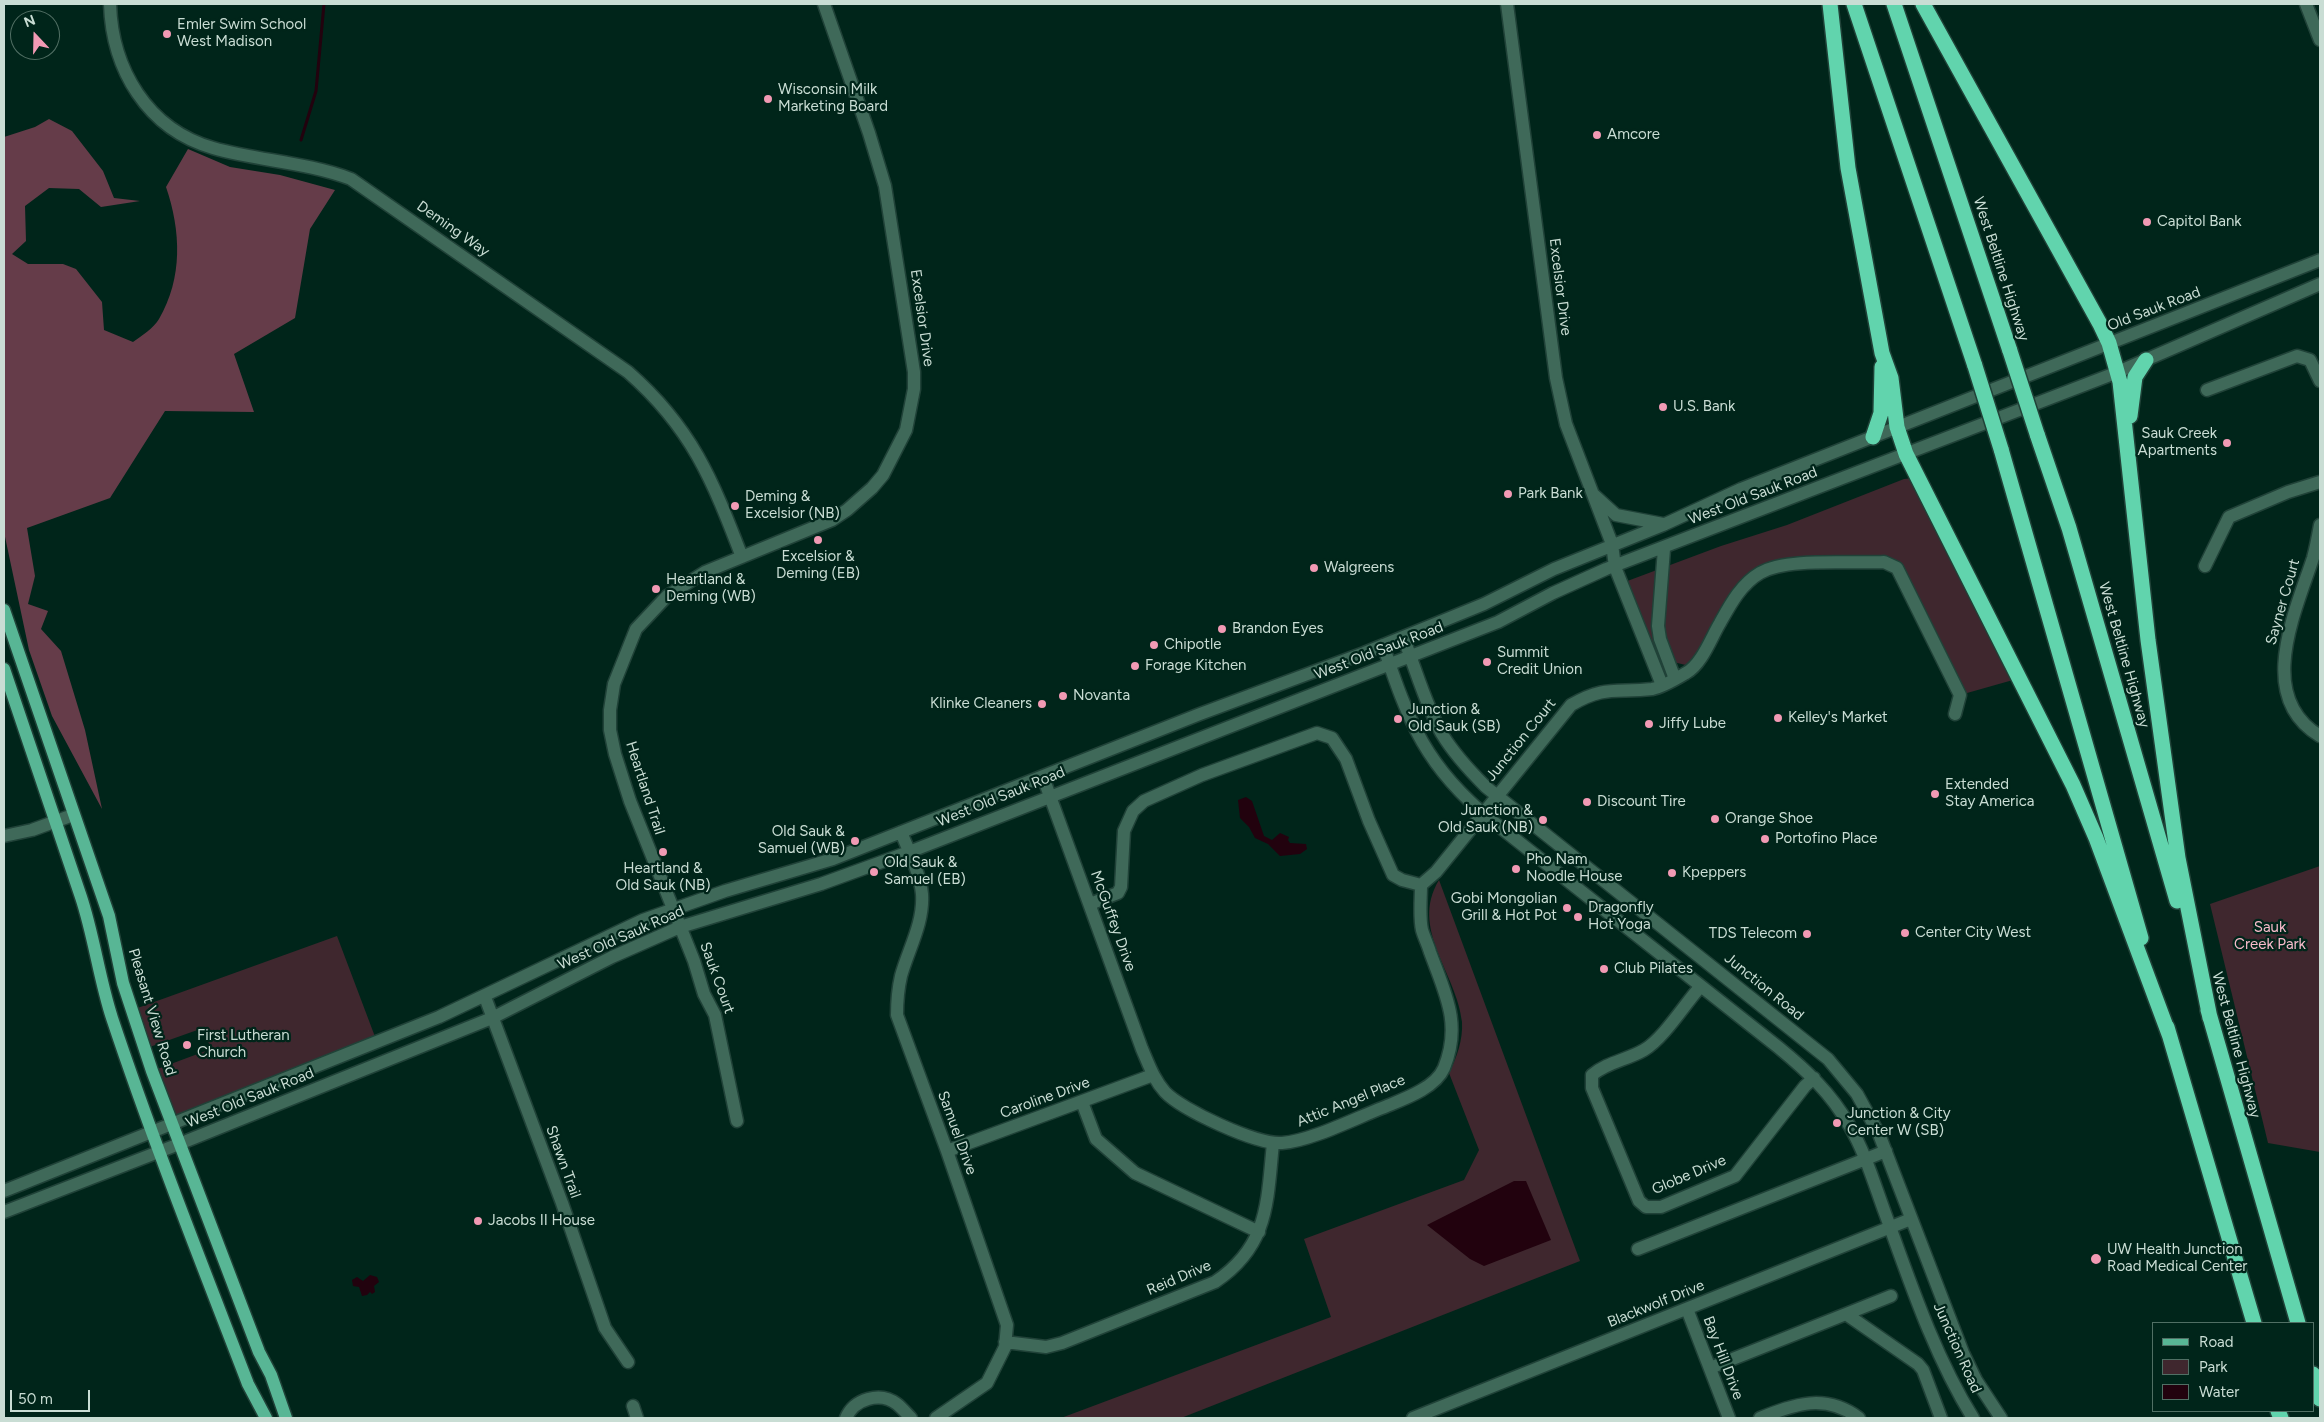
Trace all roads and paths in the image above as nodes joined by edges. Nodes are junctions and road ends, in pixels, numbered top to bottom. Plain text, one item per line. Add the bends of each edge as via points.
1 (110, 4) edge
2 (824, 4) edge
3 (1507, 4) edge
4 (1830, 4) edge
5 (1854, 4) edge
6 (1894, 4) edge
7 (1922, 4) edge
8 (2306, 4) edge
9 (2320, 40) edge
10 (2320, 260) edge
11 (2320, 284) edge
12 (2109, 344) junction
13 (1882, 353) junction
14 (2146, 360) junction
15 (2118, 372) junction
16 (2320, 381) edge
17 (1999, 388) joint
18 (2207, 390) dead end
19 (1897, 427) junction
20 (1874, 437) junction
21 (2127, 437) junction
22 (1906, 454) junction
23 (2320, 482) edge
24 (1592, 493) junction
25 (1663, 524) junction
26 (2320, 525) edge
27 (1612, 544) junction
28 (1664, 549) junction
29 (742, 557) junction
30 (1615, 566) junction
31 (2205, 566) dead end
32 (4, 610) edge
33 (1403, 637) junction
34 (1383, 645) junction
35 (1410, 656) junction
36 (1389, 664) junction
37 (4, 669) edge
38 (1675, 679) junction
39 (1662, 685) junction
40 (1956, 714) dead end
41 (2320, 736) edge
42 (1043, 777) junction
43 (1050, 795) junction
44 (1496, 795) junction
45 (1482, 813) junction
46 (74, 815) junction
47 (54, 822) junction
48 (901, 832) junction
49 (4, 836) edge
50 (909, 852) junction
51 (1421, 885) junction
52 (1090, 904) junction
53 (672, 908) junction
54 (680, 927) junction
55 (1700, 987) junction
56 (484, 997) junction
57 (492, 1018) junction
58 (2210, 1018) junction
59 (2170, 1037) junction
60 (1153, 1075) junction
61 (1814, 1078) junction
62 (1082, 1102) junction
63 (737, 1121) dead end
64 (172, 1124) junction
65 (152, 1132) junction
66 (1273, 1143) junction
67 (179, 1144) junction
68 (1886, 1151) junction
69 (159, 1152) junction
70 (947, 1152) junction
71 (1865, 1160) junction
72 (4, 1191) edge
73 (4, 1212) edge
74 (1911, 1219) junction
75 (1890, 1228) junction
76 (1259, 1232) junction
77 (1638, 1249) dead end
78 (1891, 1296) dead end
79 (1687, 1309) junction
80 (1846, 1314) junction
81 (2254, 1322) edge
82 (2298, 1322) edge
83 (1005, 1342) junction
84 (628, 1362) dead end
85 (1710, 1368) junction
86 (2314, 1378) edge
87 (2320, 1400) edge
88 (633, 1406) dead end
89 (1797, 1412) edge
90 (266, 1418) edge
91 (286, 1418) edge
92 (637, 1418) edge
93 (846, 1418) edge
94 (911, 1418) edge
95 (936, 1418) edge
96 (1413, 1418) edge
97 (1729, 1418) edge
98 (1760, 1418) edge
99 (1859, 1418) edge
100 (1940, 1418) edge
101 (1973, 1418) edge
102 (2001, 1418) edge

1 - 29 street, Deming Way via 113,38 125,73 144,102 168,125 211,148 315,167 350,179 628,372 664,407 693,446 714,486
2 - 29 street, Excelsior Drive via 870,133 885,186 913,356 914,389 906,430 898,449 883,475 860,499 816,528
3 - 24 street, Excelsior Drive via 1553,366 1566,424
4 - 13 highway via 1848,168
5 - 59 highway, bridge via 2001,449
6 - 58 highway, West Beltline Highway, bridge via 2069,528
7 - 12 highway
8 - 9 street
10 - 12 street, Old Sauk Road
11 - 14 street
12 - 15 highway
12 - 17 street, Old Sauk Road
13 - 19 highway via 1891,378
13 - 20 highway via 1881,413
14 - 15 street
14 - 21 highway via 2135,378
15 - 21 highway
15 - 22 street, West Old Sauk Road
16 - 18 street via 2310,360 2296,356
17 - 19 street, West Old Sauk Road
19 - 20 street, West Old Sauk Road
19 - 22 highway
20 - 25 street, West Old Sauk Road via 1741,489
21 - 58 highway via 2141,574 2178,858
22 - 28 street, West Old Sauk Road
22 - 59 highway via 2073,785
23 - 31 street via 2229,516
24 - 25 street via 1616,515
24 - 27 street, Excelsior Drive
25 - 27 street, West Old Sauk Road
26 - 41 street, Sayner Court via 2285,644 2285,668 2286,690 2296,712 2305,725
27 - 30 street, Excelsior Drive
27 - 33 street, West Old Sauk Road
28 - 30 street, West Old Sauk Road
28 - 38 street via 1658,626
29 - 53 street, Heartland Trail via 686,582 655,607 636,629 614,684 610,720 615,754
30 - 35 street, West Old Sauk Road via 1498,622
30 - 39 street, Excelsior Drive
32 - 46 main road, Pleasant View Road
33 - 34 street, West Old Sauk Road
33 - 35 street, Junction Road
34 - 36 street, Junction Road
34 - 42 street, West Old Sauk Road
35 - 36 street, West Old Sauk Road
35 - 44 street, Junction Road via 1442,733 1467,769
36 - 43 street, West Old Sauk Road
36 - 45 street, Junction Road via 1424,748 1453,787
37 - 47 main road
38 - 39 street, Junction Court
38 - 40 street, Junction Court via 1694,667 1731,603 1759,574 1786,564 1884,562 1897,568 1960,695
39 - 44 street, Junction Court via 1653,689 1607,690 1588,695 1571,705
42 - 43 street, McGuffey Drive
42 - 48 street, West Old Sauk Road
43 - 50 street, West Old Sauk Road
43 - 52 street, McGuffey Drive
44 - 45 street, Junction Court
44 - 68 street, Junction Road via 1828,1059 1857,1094
45 - 51 street via 1436,872
45 - 55 street, Junction Road
46 - 47 street
46 - 64 main road, Pleasant View Road via 108,916 123,983
47 - 49 street
47 - 65 main road via 89,922 112,1018
48 - 50 street, Samuel Drive
48 - 53 street, West Old Sauk Road via 834,859
50 - 54 street, West Old Sauk Road via 821,884
50 - 70 street, Samuel Drive via 920,884 922,905 901,976 897,1015
51 - 52 street via 1392,875 1346,759 1332,738 1316,733 1202,775 1144,801 1133,811 1124,831 1118,893
51 - 66 street, Attic Angel Place via 1422,932 1452,1016 1453,1042 1443,1070 1428,1085 1407,1097 1299,1140
52 - 60 street, McGuffey Drive
53 - 54 street, Sauk Court
53 - 56 street, West Old Sauk Road
54 - 57 street, West Old Sauk Road via 612,957
54 - 63 street, Sauk Court via 715,1015
55 - 61 street, Junction Road
55 - 61 street, Globe Drive via 1653,1043 1592,1075 1592,1088 1639,1201 1646,1207 1661,1207 1735,1176
56 - 57 street, Shawn Trail
56 - 64 street, West Old Sauk Road
57 - 67 street, West Old Sauk Road
57 - 84 street, Shawn Trail via 606,1328
58 - 82 highway, West Beltline Highway
59 - 81 highway
60 - 62 street, Caroline Drive
60 - 66 street, Attic Angel Place via 1180,1106
61 - 71 street, Junction Road via 1850,1125
62 - 70 street, Caroline Drive
62 - 76 street via 1096,1140 1135,1174
64 - 65 street, West Old Sauk Road
64 - 67 main road, Pleasant View Road
65 - 69 main road
65 - 72 street, West Old Sauk Road
66 - 76 street, Reid Drive via 1266,1212
67 - 69 street, West Old Sauk Road
67 - 91 main road, Pleasant View Road
68 - 71 street
68 - 74 street, Junction Road
69 - 73 street, West Old Sauk Road
69 - 90 main road via 248,1384
70 - 83 street, Samuel Drive via 1007,1326
71 - 75 street, Junction Road
71 - 77 street
74 - 75 street, Blackwolf Drive
74 - 102 street, Junction Road via 1963,1353
75 - 79 street, Blackwolf Drive
75 - 101 street, Junction Road via 1945,1368
76 - 83 street, Reid Drive via 1242,1260 1215,1282 1062,1343 1046,1347
78 - 80 street
79 - 85 street, Bay Hill Drive
79 - 96 street, Blackwolf Drive
80 - 85 street
80 - 100 street via 1918,1364
83 - 95 street, Samuel Drive via 988,1384
85 - 97 street, Bay Hill Drive
86 - 87 highway
88 - 92 street
89 - 98 street
89 - 99 street via 1817,1402 1836,1406
93 - 94 street via 854,1406 877,1397 896,1403

